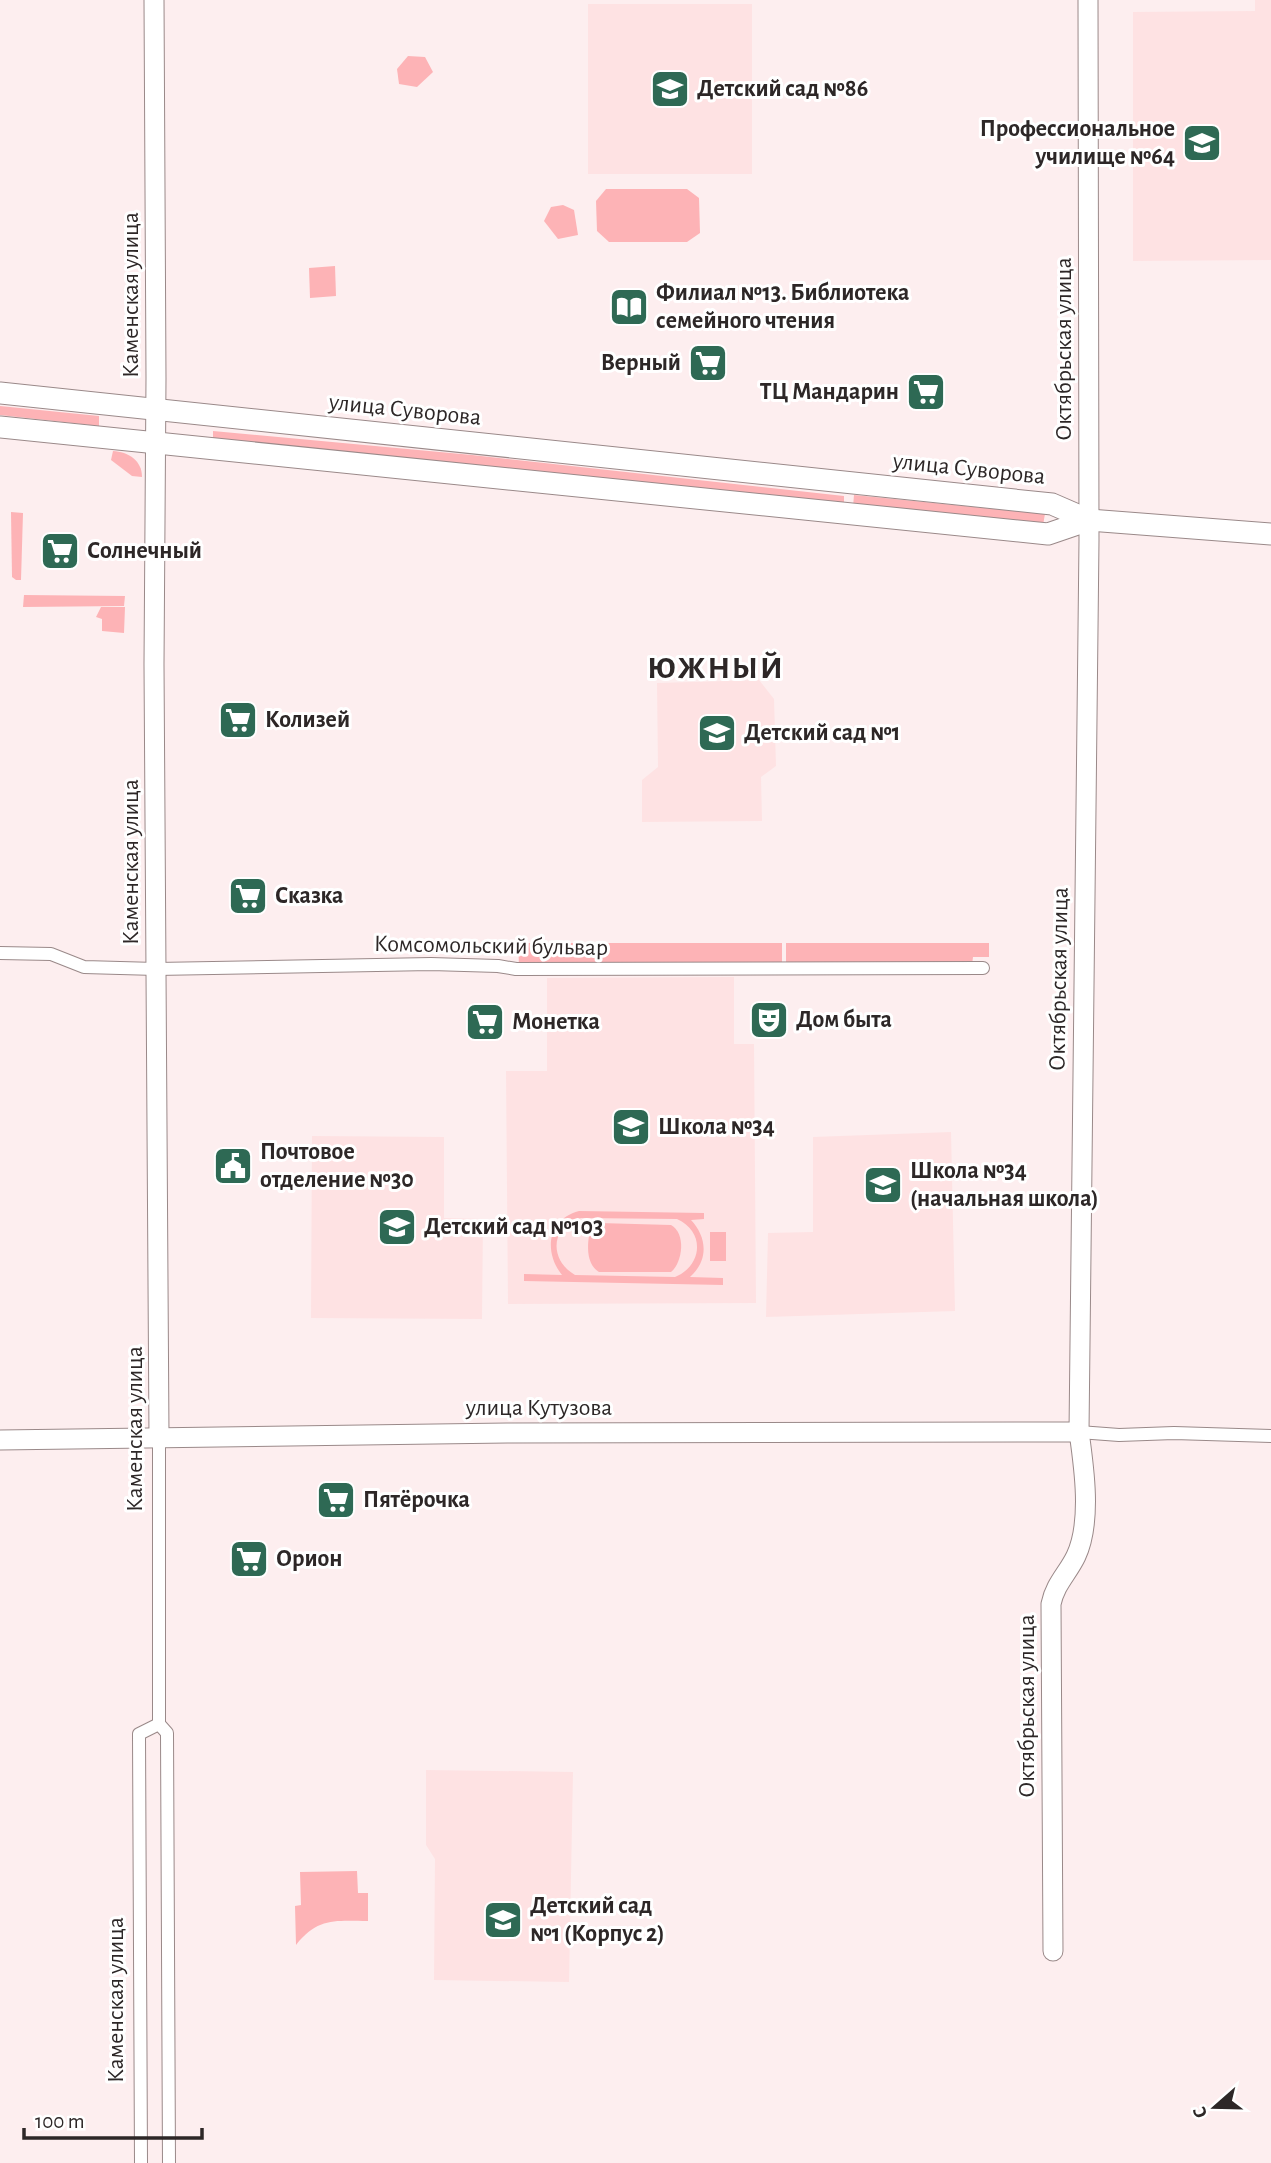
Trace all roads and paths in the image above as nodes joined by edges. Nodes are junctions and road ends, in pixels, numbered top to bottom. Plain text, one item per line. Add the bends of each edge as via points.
1 (153, 0) edge
2 (1088, 0) edge
3 (0, 393) edge
4 (155, 409) junction
5 (0, 427) edge
6 (155, 442) junction
7 (1089, 520) junction
8 (1271, 534) edge
9 (0, 953) edge
10 (156, 968) junction
11 (984, 968) dead end
12 (1079, 1432) junction
13 (1271, 1436) edge
14 (159, 1437) junction
15 (0, 1440) edge
16 (159, 1724) junction
17 (1053, 1951) dead end
18 (141, 2163) edge
19 (169, 2163) edge

1 - 4 street, Каменская улица
2 - 7 street, Октябрьская улица
3 - 4 main road, улица Суворова
4 - 6 street, Каменская улица
4 - 7 main road, улица Суворова via 1052,504
5 - 6 main road
6 - 7 main road via 1048,534
6 - 10 street, Каменская улица
7 - 8 main road
7 - 12 street, Октябрьская улица
9 - 10 street, Комсомольский бульвар via 51,954 84,967
10 - 11 street, Комсомольский бульвар via 431,964 516,969
10 - 14 street, Каменская улица
12 - 13 street
12 - 14 street, улица Кутузова
12 - 17 street, Октябрьская улица via 1084,1474 1082,1536 1051,1604
14 - 15 street, улица Кутузова
14 - 16 street, Каменская улица
16 - 18 street, Каменская улица via 139,1734
16 - 19 street, Каменская улица via 167,1733

